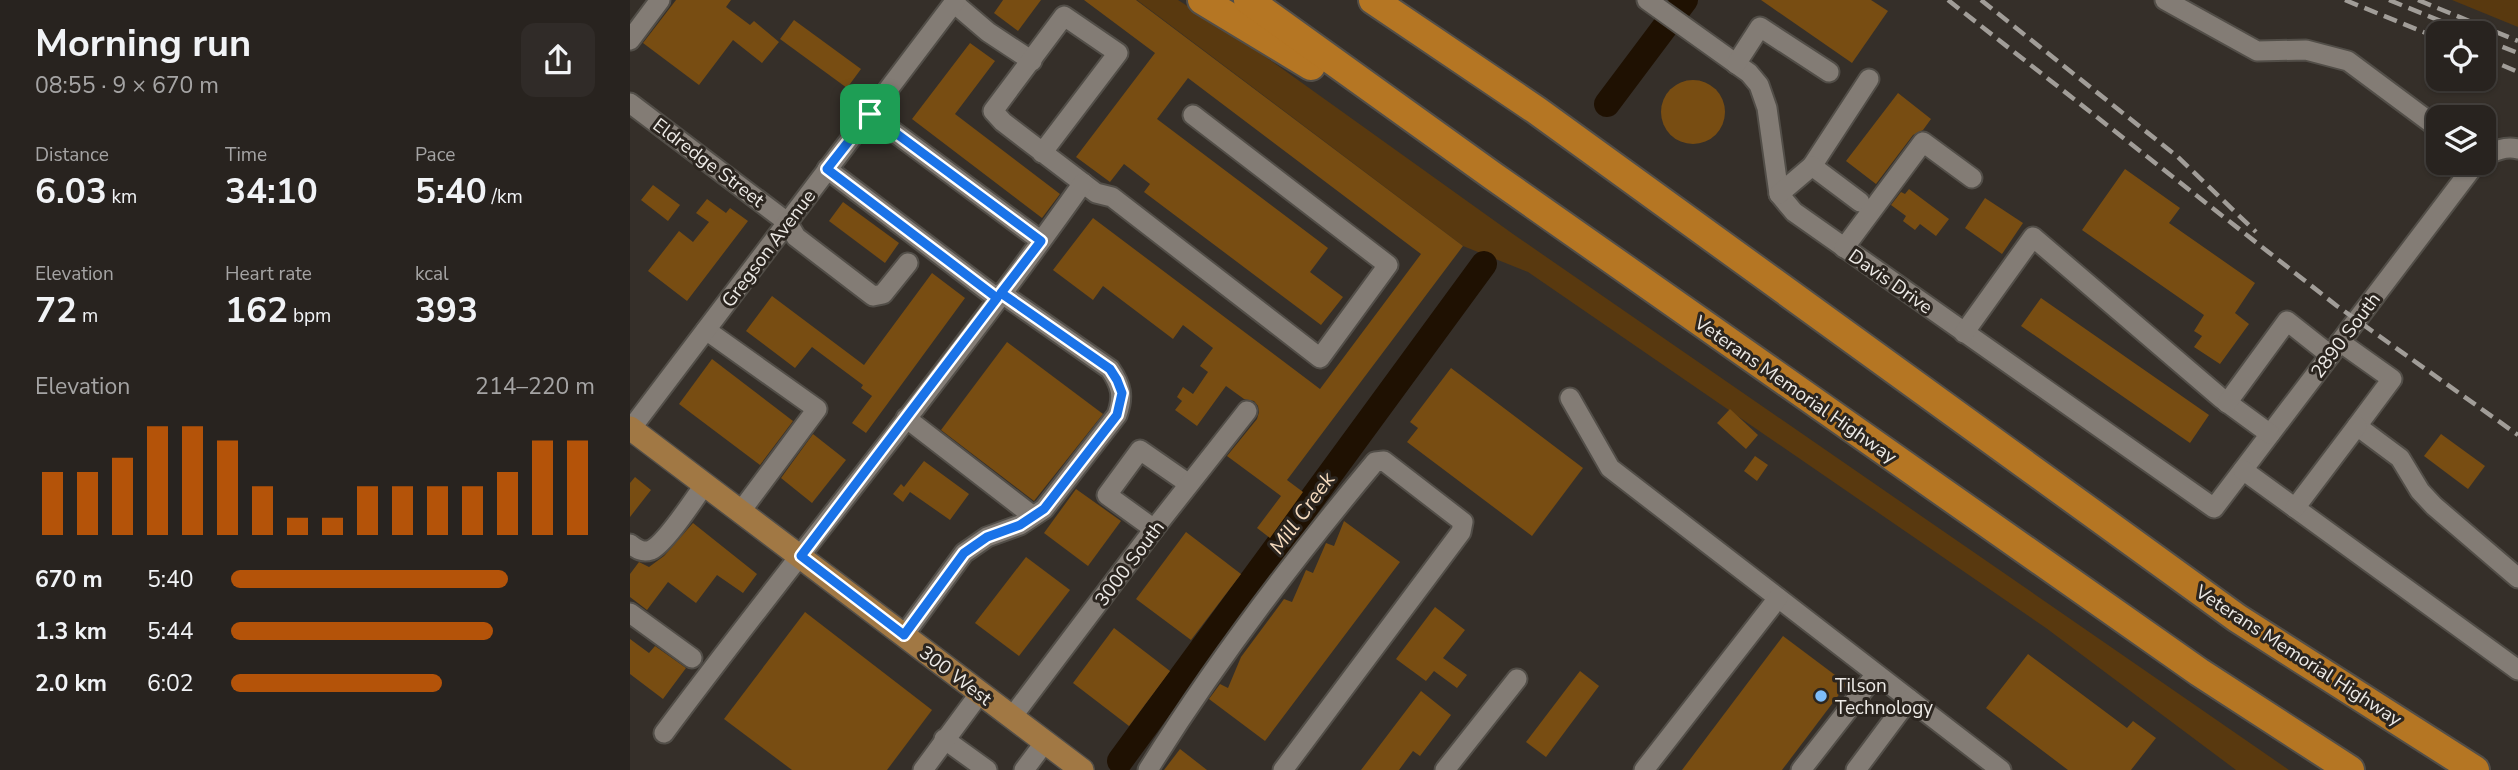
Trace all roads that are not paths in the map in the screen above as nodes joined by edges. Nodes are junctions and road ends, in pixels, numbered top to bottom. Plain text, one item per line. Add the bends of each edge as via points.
1 (660, 0) edge
2 (1202, 0) edge
3 (1248, 0) edge
4 (1373, 0) edge
5 (1388, 0) edge
6 (2165, 0) edge
7 (955, 1) edge
8 (1652, 3) edge
9 (630, 40) edge
10 (1032, 61) junction
11 (1736, 64) junction
12 (1829, 72) dead end
13 (1869, 79) dead end
14 (630, 103) edge
15 (1536, 110) junction
16 (870, 114) junction
17 (1193, 115) dead end
18 (2426, 119) edge
19 (2518, 149) edge
20 (2496, 151) edge
21 (1042, 153) junction
22 (1812, 166) junction
23 (827, 169) junction
24 (2467, 175) edge
25 (1493, 176) junction
26 (1972, 178) dead end
27 (1083, 183) junction
28 (1779, 194) junction
29 (1860, 202) dead end
30 (788, 222) junction
31 (1041, 241) junction
32 (1844, 248) junction
33 (908, 263) dead end
34 (999, 295) junction
35 (706, 330) junction
36 (1964, 333) junction
37 (2335, 348) junction
38 (1570, 398) dead end
39 (2227, 402) junction
40 (1247, 411) dead end
41 (906, 418) junction
42 (2357, 426) junction
43 (630, 429) edge
44 (2270, 434) junction
45 (2243, 470) junction
46 (705, 484) junction
47 (1189, 484) junction
48 (2214, 508) joint
49 (2295, 508) junction
50 (741, 511) junction
51 (1034, 516) junction
52 (1154, 529) junction
53 (630, 544) edge
54 (801, 556) junction
55 (2518, 578) edge
56 (1778, 598) junction
57 (630, 613) edge
58 (904, 635) junction
59 (692, 657) dead end
60 (2518, 670) edge
61 (1875, 674) junction
62 (1517, 679) dead end
63 (980, 692) junction
64 (1909, 699) junction
65 (1012, 717) junction
66 (664, 733) dead end
67 (944, 739) junction
68 (1045, 742) junction
69 (923, 770) edge
70 (987, 770) edge
71 (1024, 770) edge
72 (1082, 770) edge
73 (1148, 770) edge
74 (1283, 770) edge
75 (1445, 770) edge
76 (1644, 770) edge
77 (1801, 770) edge
78 (1856, 770) edge
79 (2001, 770) edge
80 (2350, 770) edge
81 (2475, 770) edge

1 - 9 street
2 - 25 highway
3 - 25 highway, Veterans Memorial Highway
4 - 15 highway, Veterans Memorial Highway
5 - 15 highway
6 - 18 street via 2257,51 2306,50 2348,61
7 - 10 street via 989,32
7 - 16 street, Gregson Avenue
8 - 11 street
10 - 21 street via 993,111
10 - 21 street via 1064,16 1118,53
11 - 12 street via 1760,27
11 - 28 street via 1759,85 1767,108
13 - 22 street
14 - 30 street, Eldredge Street
15 - 81 highway, Veterans Memorial Highway via 2237,618
16 - 23 street, Gregson Avenue
16 - 31 street
17 - 27 street via 1388,265 1320,358 1112,197
19 - 20 street
21 - 27 street
22 - 28 street
22 - 29 street
23 - 30 street, Gregson Avenue
23 - 34 street
24 - 37 street, 2890 South
25 - 80 highway, Veterans Memorial Highway via 2188,665
26 - 32 street via 1923,142
27 - 31 street
28 - 32 street, Davis Drive via 1794,212
30 - 33 street, Eldredge Street via 796,237 873,296 883,294
30 - 35 street, Gregson Avenue
31 - 34 street
32 - 36 street, Davis Drive
34 - 41 street
34 - 51 street via 1110,369 1122,393 1117,415
35 - 43 street, Gregson Avenue
35 - 50 street via 817,409
36 - 39 street via 2033,236
36 - 48 street, Davis Drive
37 - 39 street via 2287,321
37 - 42 street via 2392,379
37 - 44 street, 2890 South
38 - 56 street via 1610,468
39 - 44 street
40 - 47 street, 3000 South
41 - 51 street
41 - 54 street
42 - 49 street
42 - 55 street via 2400,458 2434,506
43 - 46 main road, 300 West
44 - 45 street, 2890 South
45 - 48 street, 2890 South
45 - 49 street
46 - 50 main road, 300 West
46 - 53 street via 659,544 645,551
47 - 52 street, 3000 South
47 - 52 street via 1140,450 1107,495
49 - 60 street
50 - 54 main road, 300 West
51 - 58 street via 964,553
52 - 65 street, 3000 South
54 - 58 main road, 300 West
54 - 66 street
56 - 61 street
56 - 76 street
57 - 59 street
58 - 63 main road, 300 West
61 - 64 street
61 - 77 street
62 - 75 street
63 - 65 main road, 300 West
63 - 67 street
64 - 78 street
64 - 79 street
65 - 68 main road, 300 West
67 - 69 street
67 - 70 street
68 - 71 street
68 - 72 main road, 300 West
73 - 74 street via 1210,672 1308,541 1375,462 1384,461 1463,522 1461,532

